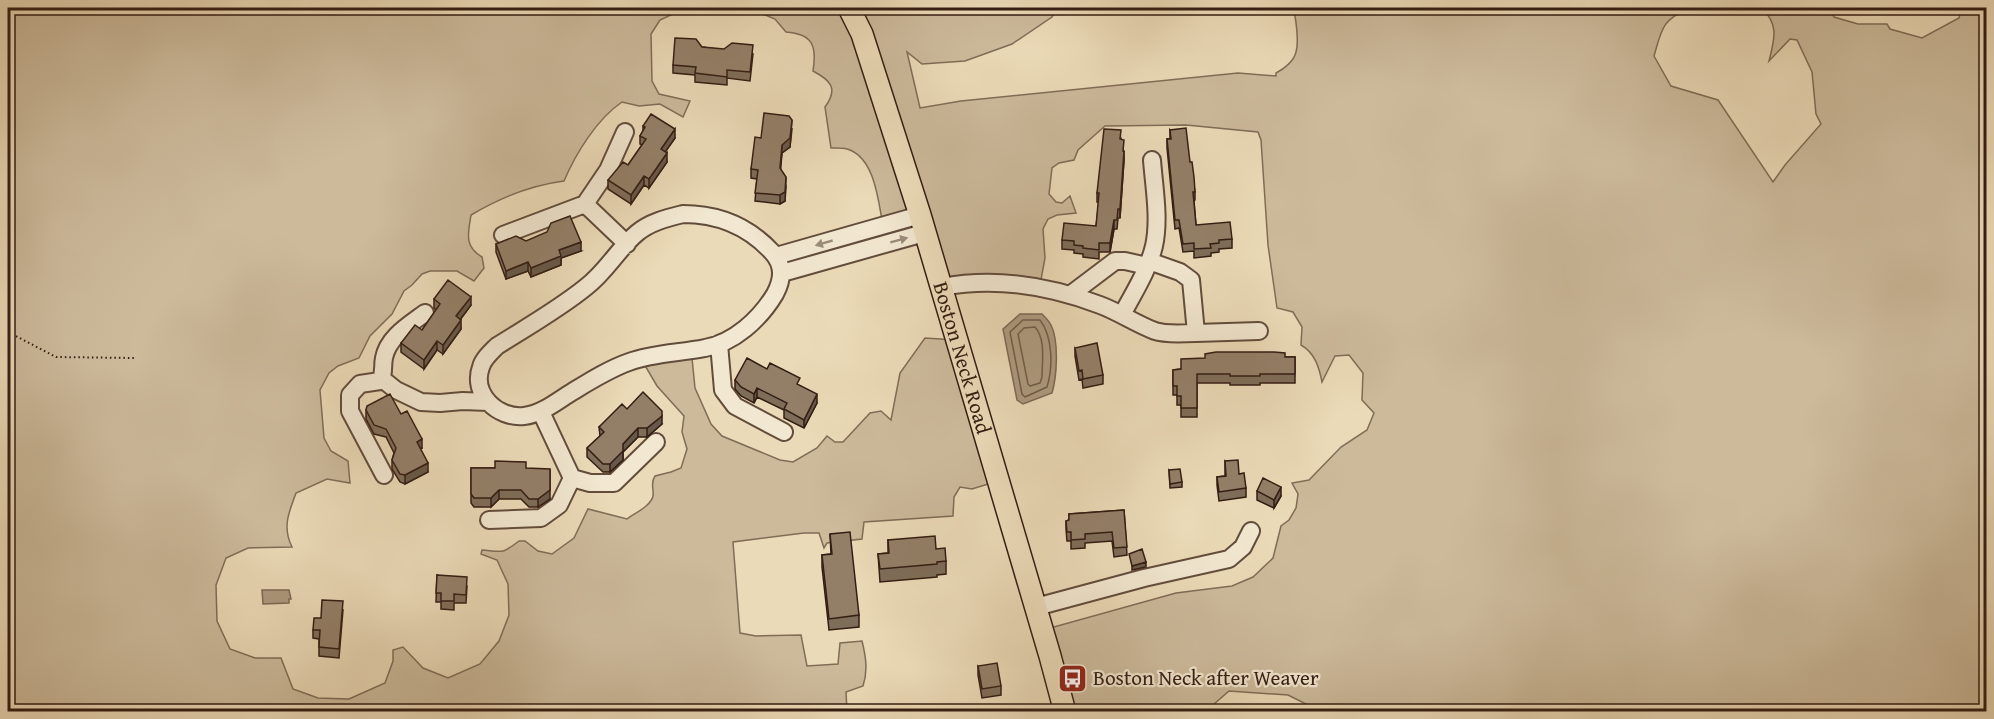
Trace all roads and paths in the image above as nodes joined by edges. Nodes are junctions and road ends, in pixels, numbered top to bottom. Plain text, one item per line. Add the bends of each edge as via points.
1 (849, 8) edge
2 (626, 132) dead end
3 (1152, 160) dead end
4 (585, 204) junction
5 (922, 224) junction
6 (863, 231) junction
7 (503, 236) dead end
8 (627, 244) junction
9 (869, 248) junction
10 (776, 256) junction
11 (1148, 264) junction
12 (782, 273) junction
13 (942, 287) junction
14 (1070, 295) junction
15 (425, 313) dead end
16 (1122, 315) junction
17 (1259, 331) dead end
18 (8, 332) edge
19 (1196, 333) junction
20 (719, 344) junction
21 (134, 358) dead end
22 (381, 378) junction
23 (488, 402) junction
24 (541, 412) junction
25 (784, 432) dead end
26 (656, 442) dead end
27 (384, 475) dead end
28 (572, 478) junction
29 (489, 520) dead end
30 (1251, 531) dead end
31 (1036, 607) junction
32 (1067, 710) edge

1 - 5 main road, Boston Neck Road via 862,34
2 - 4 street via 608,170
3 - 11 street via 1156,223 1155,244
4 - 7 street
4 - 8 street
5 - 6 street
9 -> 5 street
5 - 13 main road, Boston Neck Road
6 - 9 street
6 -> 10 street
8 - 10 street via 652,223 683,214 701,214 725,219 751,233
8 - 23 street via 585,288 497,346 487,357 478,382
9 - 12 street
10 - 12 street
11 - 14 street via 1115,261
11 - 16 street
11 - 19 street via 1180,272 1191,280
12 - 20 street via 777,290 757,318
13 - 14 street via 998,282
13 - 31 main road, Boston Neck Road
14 - 16 street
15 - 22 street via 396,334 384,357
16 - 19 street via 1156,331
17 - 19 street
18 - 21 path via 56,357
20 - 24 street via 628,362
20 - 25 street via 723,390 735,406
22 - 23 street via 421,402
22 - 27 street via 360,384 350,395 350,411
23 - 24 street via 508,414 526,416
24 - 28 street
26 - 28 street via 614,483
28 - 29 street via 559,505 541,518
30 - 31 street via 1243,547 1229,559
31 - 32 main road, Boston Neck Road

